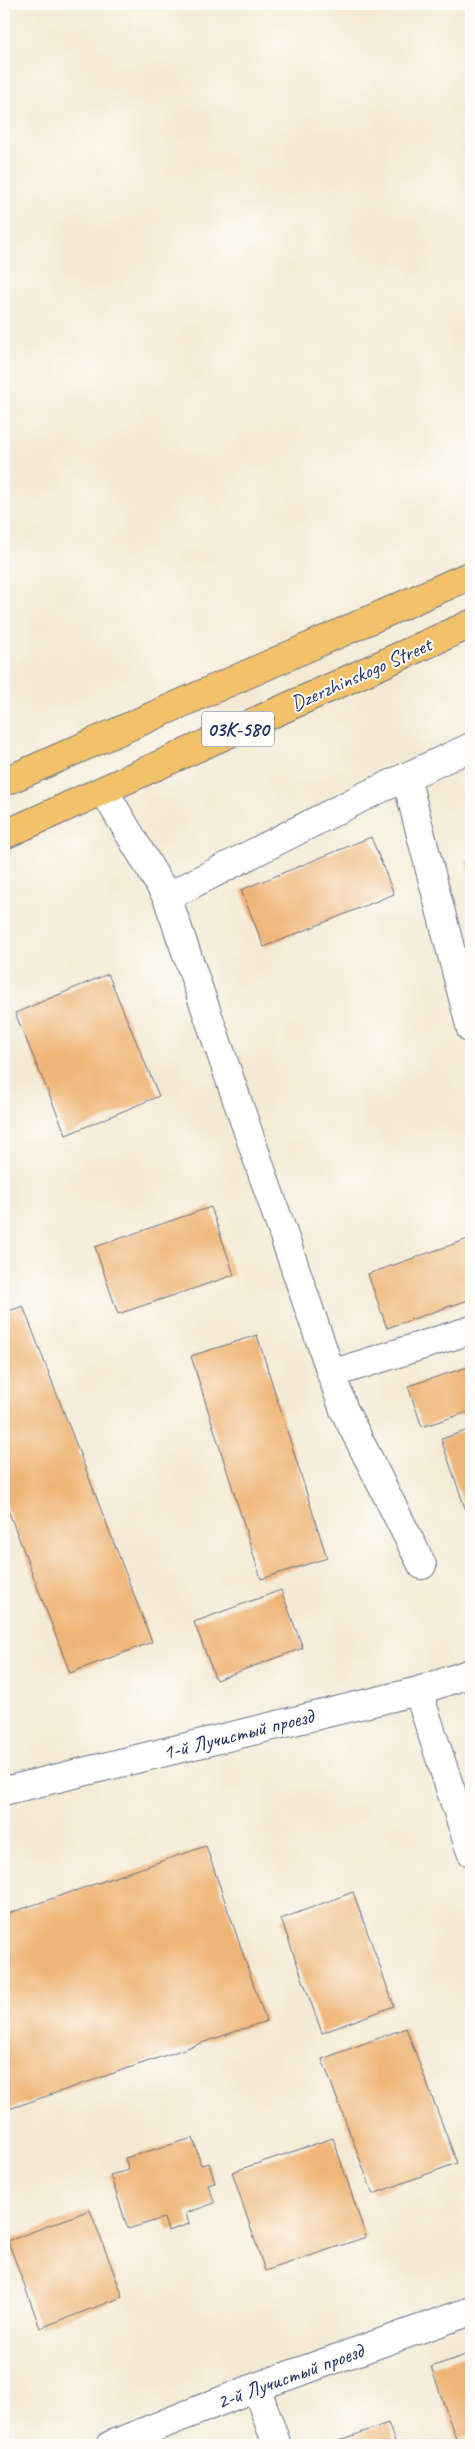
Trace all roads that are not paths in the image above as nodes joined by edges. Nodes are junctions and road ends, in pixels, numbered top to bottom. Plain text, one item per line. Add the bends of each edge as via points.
1 (471, 575) edge
2 (471, 624) edge
3 (471, 747) edge
4 (406, 778) junction
5 (4, 782) edge
6 (106, 789) junction
7 (4, 835) edge
8 (167, 897) junction
9 (471, 1029) edge
10 (471, 1330) edge
11 (331, 1374) junction
12 (422, 1565) dead end
13 (471, 1673) edge
14 (418, 1691) junction
15 (4, 1791) edge
16 (471, 1852) edge
17 (471, 2312) edge
18 (256, 2386) junction
19 (111, 2445) edge
20 (276, 2445) edge

1 - 5 main road, 03К-580
2 - 6 main road, Dzerzhinskogo Street / 03К-580
3 - 4 street
4 - 8 street
4 - 9 street
6 - 7 main road, Dzerzhinskogo Street / 03К-580
6 - 8 street
8 - 11 street
10 - 11 street
11 - 12 street via 344,1410
13 - 14 street, 1-й Лучистый проезд
14 - 15 street, 1-й Лучистый проезд
14 - 16 street
17 - 18 street, 2-й Лучистый проезд
18 - 19 street, 2-й Лучистый проезд
18 - 20 street

